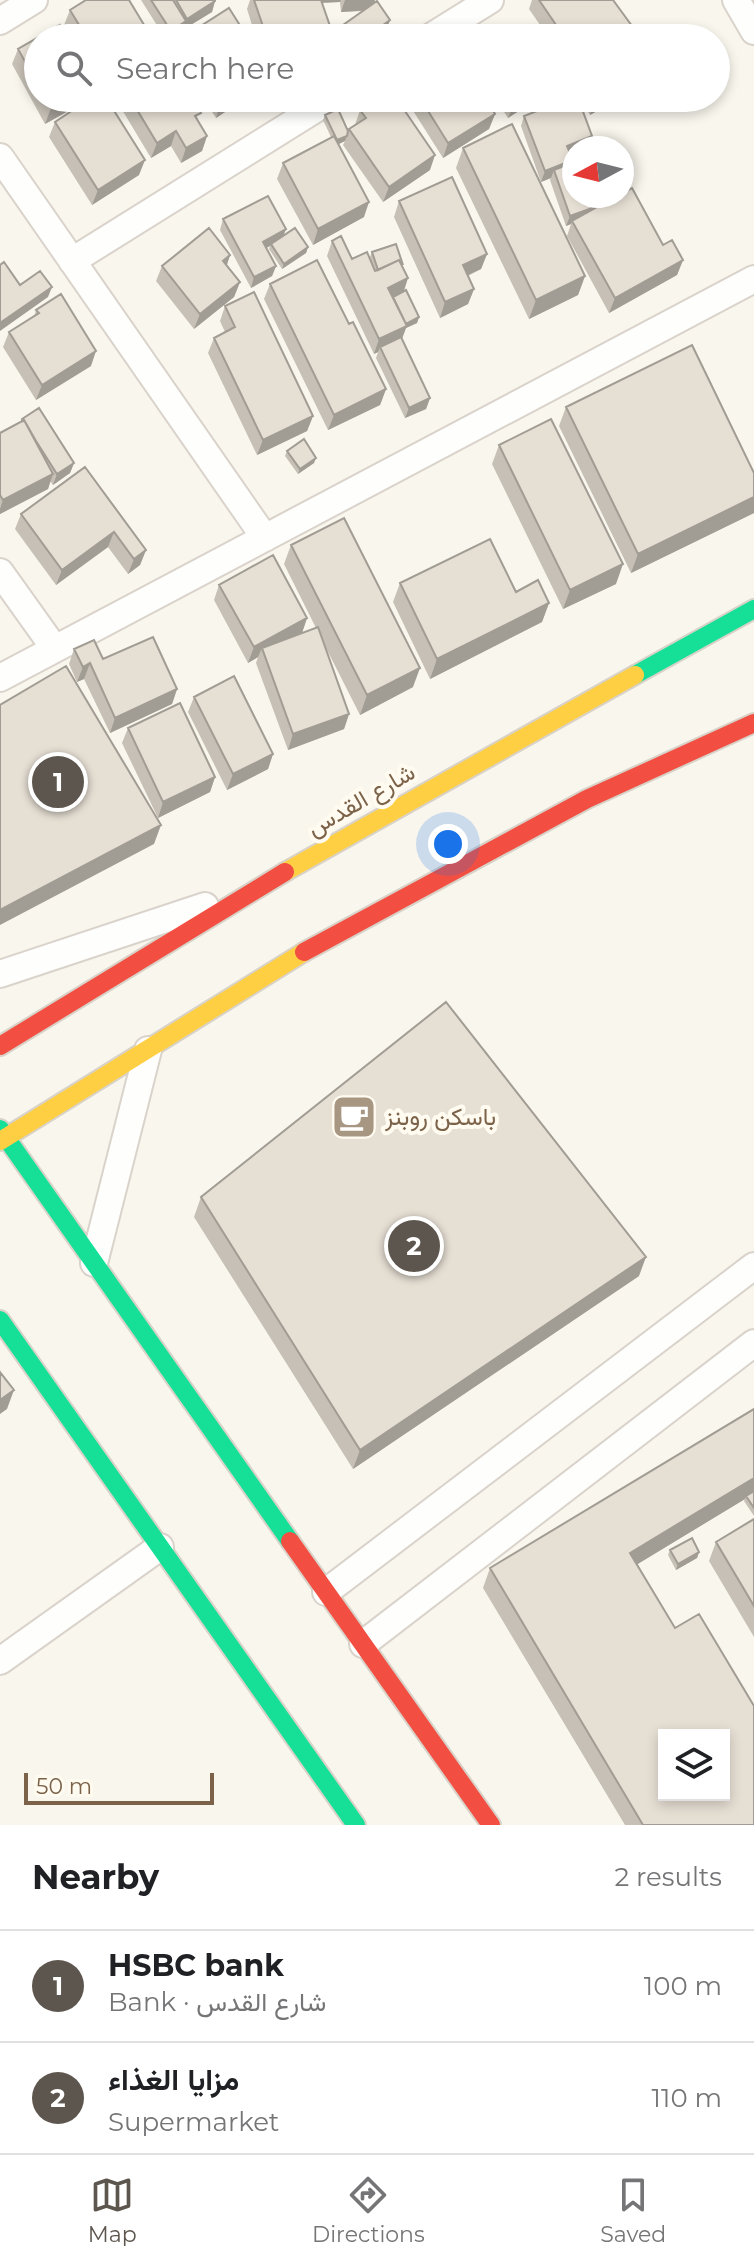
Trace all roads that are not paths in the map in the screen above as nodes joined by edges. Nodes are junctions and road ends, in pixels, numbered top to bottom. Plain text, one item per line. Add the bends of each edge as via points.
1 (34, 0) edge
2 (490, 0) edge
3 (736, 0) edge
4 (0, 21) edge
5 (451, 24) edge
6 (754, 31) edge
7 (311, 112) edge
8 (0, 157) edge
9 (72, 261) junction
10 (754, 279) edge
11 (265, 538) junction
12 (0, 572) edge
13 (754, 609) edge
14 (55, 649) junction
15 (0, 678) edge
16 (754, 723) edge
17 (254, 890) junction
18 (0, 974) edge
19 (0, 1046) edge
20 (148, 1050) junction
21 (2, 1136) edge
22 (94, 1263) junction
23 (754, 1266) edge
24 (0, 1320) edge
25 (754, 1343) edge
26 (160, 1547) junction
27 (326, 1592) junction
28 (363, 1644) junction
29 (0, 1661) edge
30 (356, 1825) edge
31 (491, 1825) edge

1 - 4 street
2 - 5 street
3 - 6 street
7 - 9 street
8 - 9 street
9 - 11 street
10 - 11 street
11 - 14 street
12 - 14 street
13 - 17 main road, شارع القدس
14 - 15 street
16 - 20 main road via 587,799 310,948
17 - 18 street
17 - 19 main road, شارع القدس
20 - 21 main road
20 - 22 street
21 - 22 main road
22 - 27 main road
23 - 27 street
24 - 26 main road
25 - 28 street
26 - 29 street
26 - 30 main road
27 - 28 main road
28 - 31 main road

